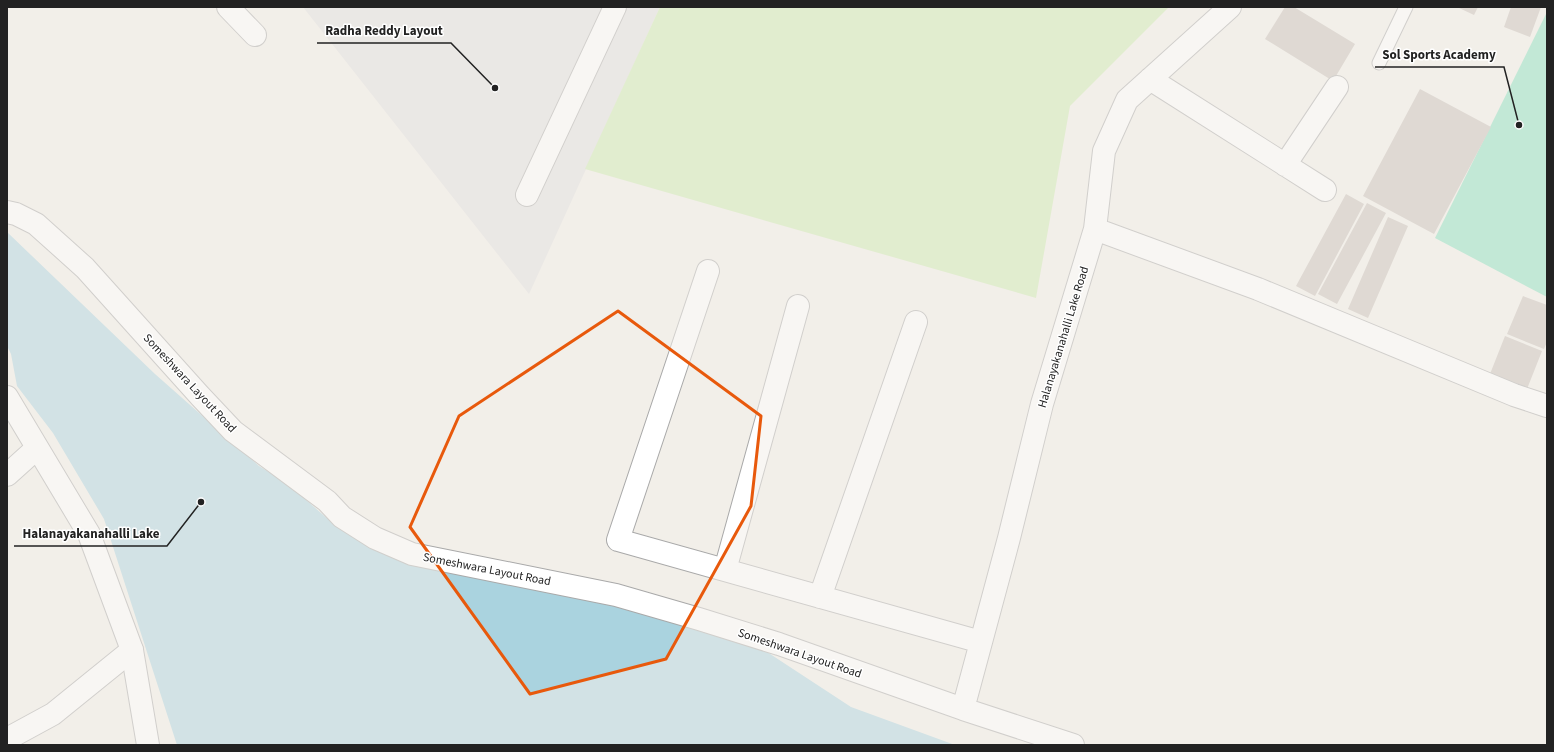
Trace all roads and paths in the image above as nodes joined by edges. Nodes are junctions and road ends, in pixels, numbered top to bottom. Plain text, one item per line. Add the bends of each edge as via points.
1 (228, 7) edge
2 (615, 7) edge
3 (1230, 7) edge
4 (1406, 7) edge
5 (255, 35) dead end
6 (1379, 63) dead end
7 (1150, 79) junction
8 (1337, 87) dead end
9 (1285, 165) junction
10 (1325, 190) dead end
11 (527, 195) dead end
12 (7, 212) edge
13 (1095, 229) junction
14 (708, 271) dead end
15 (798, 306) dead end
16 (916, 322) dead end
17 (7, 397) edge
18 (1547, 406) edge
19 (37, 448) junction
20 (7, 475) edge
21 (725, 570) junction
22 (820, 597) junction
23 (980, 642) junction
24 (132, 650) junction
25 (963, 708) junction
26 (7, 739) edge
27 (148, 745) edge
28 (1073, 745) edge

1 - 5 street
2 - 11 street
3 - 7 street, Halanayakanahalli Lake Road
4 - 6 lane
7 - 9 street
7 - 13 street, Halanayakanahalli Lake Road via 1127,100 1104,152
8 - 9 street
9 - 10 street
12 - 25 street, Someshwara Layout Road via 36,224 84,268 233,431 327,501 342,518 375,538 412,554 616,595 779,644
13 - 18 street via 1258,289 1514,395
13 - 23 street, Halanayakanahalli Lake Road via 1042,404
14 - 21 street via 618,540
15 - 21 street
16 - 22 street
17 - 19 street
19 - 20 street
19 - 24 street via 89,534
21 - 22 street
22 - 23 street
23 - 25 street, Halanayakanahalli Lake Road
24 - 26 street via 53,714
24 - 27 street
25 - 28 street, Someshwara Layout Road

